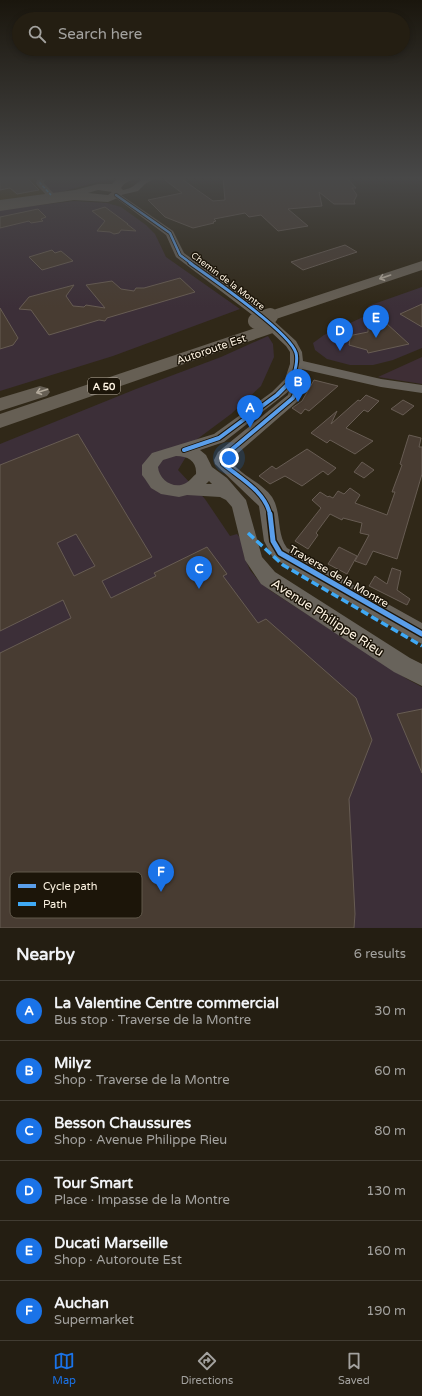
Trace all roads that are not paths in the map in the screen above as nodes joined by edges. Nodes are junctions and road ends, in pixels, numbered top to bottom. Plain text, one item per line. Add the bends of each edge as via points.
1 (152, 220) edge
2 (422, 265) edge
3 (422, 276) edge
4 (269, 323) junction
5 (208, 350) junction
6 (297, 364) junction
7 (291, 381) junction
8 (422, 389) edge
9 (0, 405) edge
10 (0, 421) edge
11 (0, 431) edge
12 (219, 438) junction
13 (184, 450) junction
14 (205, 466) junction
15 (188, 489) junction
16 (236, 498) junction
17 (422, 634) edge
18 (422, 675) edge

1 - 6 street, Chemin de la Montre via 172,235 180,256 259,314 279,332 296,352
2 -> 4 highway, Autoroute Est / A 50
3 - 4 highway, Autoroute Est / A 50
4 - 5 highway, Autoroute Est / A 50
4 -> 9 highway, Autoroute Est / A 50
5 - 10 highway, Autoroute Est / A 50
5 - 11 highway
6 - 7 street
6 - 8 street via 381,383
7 - 12 street via 277,395
7 - 17 street, Traverse de la Montre via 296,389 293,398 224,456 223,464 268,505 272,538 280,553
12 - 13 street
12 - 14 street
13 - 14 street via 200,457
13 - 15 street via 175,450 158,456 149,468 153,481 160,486 178,490
14 - 15 street via 200,481
14 - 16 street, Avenue Philippe Rieu
15 - 16 street via 222,491
16 - 18 street, Avenue Philippe Rieu via 254,560 268,578 402,665

